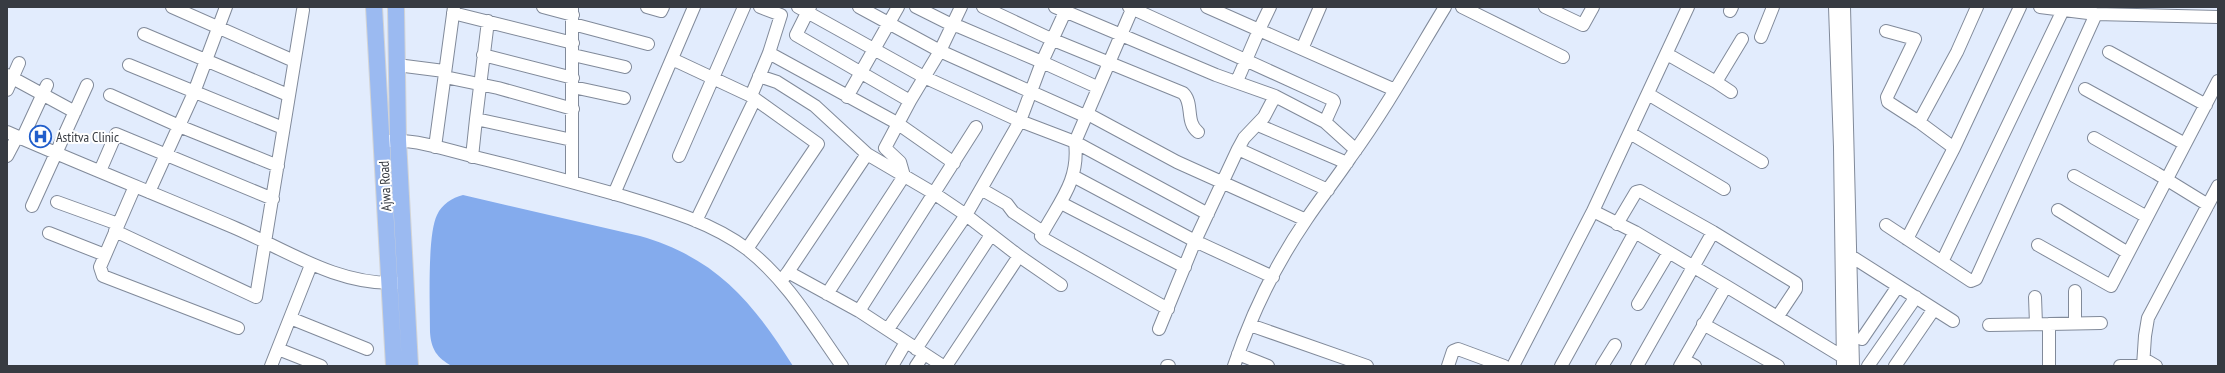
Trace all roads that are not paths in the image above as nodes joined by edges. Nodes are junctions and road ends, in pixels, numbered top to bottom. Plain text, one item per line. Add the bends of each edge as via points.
1 (172, 7) edge
2 (226, 7) edge
3 (374, 7) edge
4 (396, 7) edge
5 (543, 7) edge
6 (647, 7) edge
7 (662, 7) edge
8 (694, 7) edge
9 (744, 7) edge
10 (760, 7) edge
11 (859, 7) edge
12 (898, 7) edge
13 (916, 7) edge
14 (961, 7) edge
15 (983, 7) edge
16 (1270, 7) edge
17 (1320, 7) edge
18 (1445, 7) edge
19 (1462, 7) edge
20 (1545, 7) edge
21 (1593, 7) edge
22 (1688, 7) edge
23 (1773, 7) edge
24 (1835, 7) edge
25 (1844, 7) edge
26 (1977, 7) edge
27 (2020, 7) edge
28 (2040, 7) edge
29 (301, 8) edge
30 (1131, 8) edge
31 (1213, 8) edge
32 (805, 9) edge
33 (453, 10) edge
34 (1060, 10) edge
35 (2063, 10) junction
36 (781, 11) edge
37 (2089, 11) edge
38 (2127, 11) edge
39 (2174, 11) edge
40 (573, 15) edge
41 (2218, 17) edge
42 (488, 22) junction
43 (889, 24) junction
44 (952, 25) junction
45 (219, 29) junction
46 (1259, 30) junction
47 (1886, 31) dead end
48 (144, 34) dead end
49 (1121, 36) junction
50 (1761, 37) dead end
51 (1051, 39) junction
52 (1742, 39) dead end
53 (573, 43) junction
54 (648, 44) dead end
55 (875, 48) junction
56 (1302, 49) junction
57 (940, 51) junction
58 (769, 52) junction
59 (2109, 52) dead end
60 (1667, 54) junction
61 (483, 55) junction
62 (573, 55) junction
63 (1563, 57) dead end
64 (672, 59) junction
65 (1246, 59) junction
66 (207, 60) junction
67 (294, 61) junction
68 (1042, 62) junction
69 (1109, 63) junction
70 (19, 64) dead end
71 (129, 65) dead end
72 (397, 65) junction
73 (625, 67) dead end
74 (861, 73) junction
75 (444, 74) junction
76 (759, 76) junction
77 (10, 77) edge
78 (714, 77) junction
79 (924, 77) junction
80 (2218, 80) edge
81 (1237, 81) junction
82 (573, 82) junction
83 (1716, 82) junction
84 (480, 84) junction
85 (87, 85) dead end
86 (1097, 87) junction
87 (2084, 89) dead end
88 (7, 90) edge
89 (45, 90) junction
90 (1395, 90) junction
91 (194, 92) junction
92 (1031, 92) junction
93 (1731, 92) dead end
94 (1648, 94) junction
95 (110, 95) dead end
96 (288, 95) junction
97 (1275, 96) junction
98 (753, 97) junction
99 (847, 97) junction
100 (624, 98) dead end
101 (910, 101) junction
102 (2206, 105) junction
103 (573, 109) junction
104 (75, 112) junction
105 (1086, 114) junction
106 (476, 119) junction
107 (1020, 121) junction
108 (1325, 122) junction
109 (1919, 122) junction
110 (897, 123) junction
111 (1258, 125) junction
112 (179, 126) junction
113 (976, 127) dead end
114 (283, 128) junction
115 (1198, 132) dead end
116 (1630, 133) junction
117 (15, 136) edge
118 (2094, 138) dead end
119 (398, 140) junction
120 (572, 140) junction
121 (382, 141) junction
122 (1075, 142) junction
123 (2185, 144) junction
124 (435, 147) junction
125 (1954, 148) junction
126 (1238, 149) junction
127 (1356, 150) junction
128 (56, 153) junction
129 (867, 154) junction
130 (7, 156) edge
131 (165, 156) junction
132 (679, 156) dead end
133 (472, 157) junction
134 (1762, 162) dead end
135 (954, 163) junction
136 (1347, 163) junction
137 (278, 166) junction
138 (100, 171) junction
139 (904, 176) junction
140 (1073, 176) junction
141 (2074, 176) dead end
142 (2166, 180) junction
143 (572, 182) junction
144 (1222, 184) junction
145 (135, 186) junction
146 (2218, 186) edge
147 (981, 189) junction
148 (1328, 190) junction
149 (1724, 190) dead end
150 (149, 192) junction
151 (614, 194) junction
152 (935, 194) junction
153 (273, 199) junction
154 (57, 202) dead end
155 (1061, 203) junction
156 (2208, 205) junction
157 (32, 206) dead end
158 (2058, 210) dead end
159 (1593, 211) junction
160 (1208, 214) junction
161 (966, 215) junction
162 (2147, 217) junction
163 (1306, 220) junction
164 (696, 221) junction
165 (1617, 224) junction
166 (1886, 225) dead end
167 (116, 227) junction
168 (49, 232) dead end
169 (1043, 232) junction
170 (1635, 232) junction
171 (1713, 232) junction
172 (991, 235) junction
173 (1907, 239) junction
174 (1195, 241) junction
175 (266, 242) junction
176 (2038, 245) dead end
177 (746, 249) junction
178 (1668, 252) junction
179 (1846, 252) junction
180 (2128, 253) junction
181 (105, 255) junction
182 (1019, 256) junction
183 (1942, 262) junction
184 (311, 265) junction
185 (1185, 267) junction
186 (1694, 267) junction
187 (784, 276) junction
188 (1273, 277) junction
189 (406, 283) junction
190 (390, 284) junction
191 (1061, 285) dead end
192 (1726, 286) junction
193 (1898, 286) junction
194 (2075, 291) dead end
195 (827, 294) junction
196 (2035, 297) dead end
197 (1916, 298) junction
198 (1638, 304) dead end
199 (1168, 309) junction
200 (1934, 309) junction
201 (859, 311) junction
202 (1778, 316) junction
203 (290, 318) junction
204 (1953, 321) dead end
205 (2075, 323) junction
206 (2101, 323) dead end
207 (1703, 324) junction
208 (2036, 324) junction
209 (2049, 324) junction
210 (1250, 325) junction
211 (1989, 325) dead end
212 (238, 328) dead end
213 (888, 329) junction
214 (1159, 329) dead end
215 (1862, 339) dead end
216 (906, 342) junction
217 (1615, 346) dead end
218 (278, 349) junction
219 (367, 349) dead end
220 (920, 352) junction
221 (1238, 354) junction
222 (1843, 361) edge
223 (2144, 362) edge
224 (1682, 363) edge
225 (394, 364) edge
226 (413, 365) edge
227 (941, 365) edge
228 (271, 366) edge
229 (321, 366) edge
230 (842, 366) edge
231 (892, 366) edge
232 (916, 366) edge
233 (1234, 366) edge
234 (1268, 366) edge
235 (1367, 366) edge
236 (1448, 366) edge
237 (1504, 366) edge
238 (1513, 366) edge
239 (1561, 366) edge
240 (1602, 366) edge
241 (1637, 366) edge
242 (1695, 366) edge
243 (1778, 366) edge
244 (1853, 366) edge
245 (1868, 366) edge
246 (1894, 366) edge
247 (2049, 366) edge
248 (2120, 366) edge
249 (2156, 366) edge

1 - 45 street
2 - 45 street
3 - 121 main road, Ajwa Road
4 - 72 main road, Ajwa Road
5 - 40 street
6 - 7 street via 661,11
8 - 64 street
9 - 78 street
10 - 36 street
11 - 43 street
12 - 43 street
13 - 44 street
14 - 44 street
15 - 51 street
16 - 46 street
17 - 56 street
18 - 90 street
19 - 63 street
20 - 21 street via 1583,24
22 - 60 street
23 - 50 street
24 - 179 street
25 - 179 street
26 - 109 street via 1957,52
27 - 125 street
28 - 35 street
29 - 67 street
30 - 49 street
30 - 65 street
31 - 46 street
32 - 55 street
32 - 74 street via 796,35
33 - 42 street
33 - 75 street
34 - 49 street
34 - 51 street
35 - 37 street
35 - 183 street
36 - 58 street
37 - 38 street
37 - 183 street via 1976,279 1971,281
38 - 39 street
39 - 41 street
40 - 53 street
40 - 54 street
42 - 53 street
42 - 61 street
43 - 55 street
43 - 57 street
44 - 57 street
44 - 68 street
45 - 66 street
45 - 67 street
46 - 56 street
46 - 65 street
47 - 109 street via 1915,39 1887,97 1888,102
48 - 66 street
49 - 69 street
49 - 81 street
51 - 68 street
51 - 69 street
52 - 83 street
53 - 62 street
55 - 74 street
55 - 79 street
56 - 90 street
57 - 79 street
57 - 92 street
58 - 76 street
58 - 99 street
59 - 102 street
60 - 83 street
60 - 94 street
61 - 82 street
61 - 84 street
62 - 73 street
62 - 82 street
64 - 78 street
64 - 151 street
65 - 81 street
65 - 108 street via 1333,100
66 - 91 street
66 - 96 street
67 - 96 street
68 - 86 street
68 - 92 street
69 - 86 street
69 - 115 street via 1183,93 1187,100 1191,123
70 - 77 street
71 - 91 street
72 - 75 street
72 - 119 main road, Ajwa Road
74 - 99 street
74 - 101 street
75 - 84 street
75 - 124 street
76 - 98 street
76 - 129 street via 778,82 815,106
77 - 88 street
77 - 89 street
78 - 98 street
78 - 132 street
79 - 101 street
79 - 107 street
80 - 102 street
81 - 97 street
82 - 100 street
82 - 103 street
83 - 93 street
84 - 103 street
84 - 106 street
85 - 104 street
86 - 105 street
87 - 123 street
89 - 104 street
89 - 117 street
90 - 127 street
91 - 112 street
91 - 114 street
92 - 105 street
92 - 107 street
94 - 116 street
94 - 134 street
95 - 112 street
96 - 114 street
97 - 108 street
97 - 111 street
98 - 164 street
98 - 177 street via 818,144
99 - 110 street
101 - 110 street
102 - 123 street
103 - 120 street
104 - 128 street
105 - 122 street
105 - 144 street
106 - 120 street
106 - 133 street
107 - 122 street
107 - 147 street
108 - 127 street
109 - 125 street
110 - 135 street
110 - 139 street via 885,148 900,162
111 - 126 street via 1244,138
111 - 136 street
112 - 131 street
112 - 137 street
113 - 135 street
114 - 137 street
116 - 149 street
116 - 159 street
117 - 128 street
117 - 130 street
118 - 142 street
119 - 121 street
119 - 124 street
119 - 189 main road, Ajwa Road
120 - 143 street
121 - 190 main road, Ajwa Road
122 - 140 street via 1077,162
122 - 160 street
123 - 142 street
124 - 133 street
125 - 173 street
126 - 144 street
126 - 148 street
127 - 136 street
128 - 138 street
128 - 157 street
129 - 139 street
129 - 187 street
131 - 138 street via 116,134
131 - 150 street
131 - 153 street
133 - 143 street
135 - 152 street
136 - 148 street
137 - 153 street
138 - 145 street
139 - 152 street
139 - 195 street
140 - 155 street
140 - 174 street
141 - 162 street
142 - 156 street
142 - 162 street
143 - 151 street
144 - 160 street
144 - 163 street
145 - 150 street
145 - 167 street
146 - 156 street
147 - 161 street
147 - 169 street via 1007,204 1013,212
148 - 163 street
150 - 175 street
151 - 164 street via 670,210
152 - 161 street
152 - 201 street
153 - 175 street
154 - 167 street
155 - 169 street
155 - 185 street
156 - 223 street via 2148,318
158 - 180 street
159 - 165 street
159 - 238 street
160 - 174 street
161 - 172 street
161 - 213 street
162 - 180 street
163 - 188 street
164 - 177 street
165 - 170 street
165 - 171 street via 1636,192 1640,191
166 - 173 street
167 - 175 street via 256,297
167 - 181 street
168 - 181 street
169 - 199 street via 1041,236 1044,239
170 - 178 street
170 - 239 street
171 - 186 street
171 - 202 street via 1796,284 1796,289
172 - 182 street
172 - 220 street
173 - 183 street
174 - 185 street
174 - 188 street
175 - 184 street
176 - 180 street via 2111,286
177 - 187 street
178 - 186 street
178 - 198 street
179 - 193 street
179 - 222 street
179 - 244 street
181 - 212 street via 100,267 103,276
182 - 191 street
182 - 227 street
184 - 190 street via 342,277
184 - 203 street
185 - 199 street
186 - 192 street
186 - 241 street
187 - 195 street
187 - 230 street
188 - 210 street
189 - 190 street
189 - 226 main road, Ajwa Road
190 - 225 main road, Ajwa Road
192 - 202 street
192 - 207 street
193 - 197 street
193 - 215 street
194 - 205 street
195 - 201 street
196 - 208 street
197 - 200 street
197 - 245 street
199 - 214 street
200 - 204 street
200 - 246 street
201 - 213 street
202 - 222 street
203 - 218 street
203 - 219 street
205 - 206 street
205 - 209 street
207 - 224 street
207 - 243 street
208 - 209 street
208 - 211 street
209 - 247 street
210 - 221 street
210 - 235 street
213 - 216 street
216 - 220 street
216 - 231 street
217 - 240 street
218 - 228 street
218 - 229 street
220 - 227 street
220 - 232 street
221 - 233 street
221 - 234 street
223 - 248 street
223 - 249 street
224 - 242 street
225 - 226 street
236 - 237 street via 1454,351 1458,349

